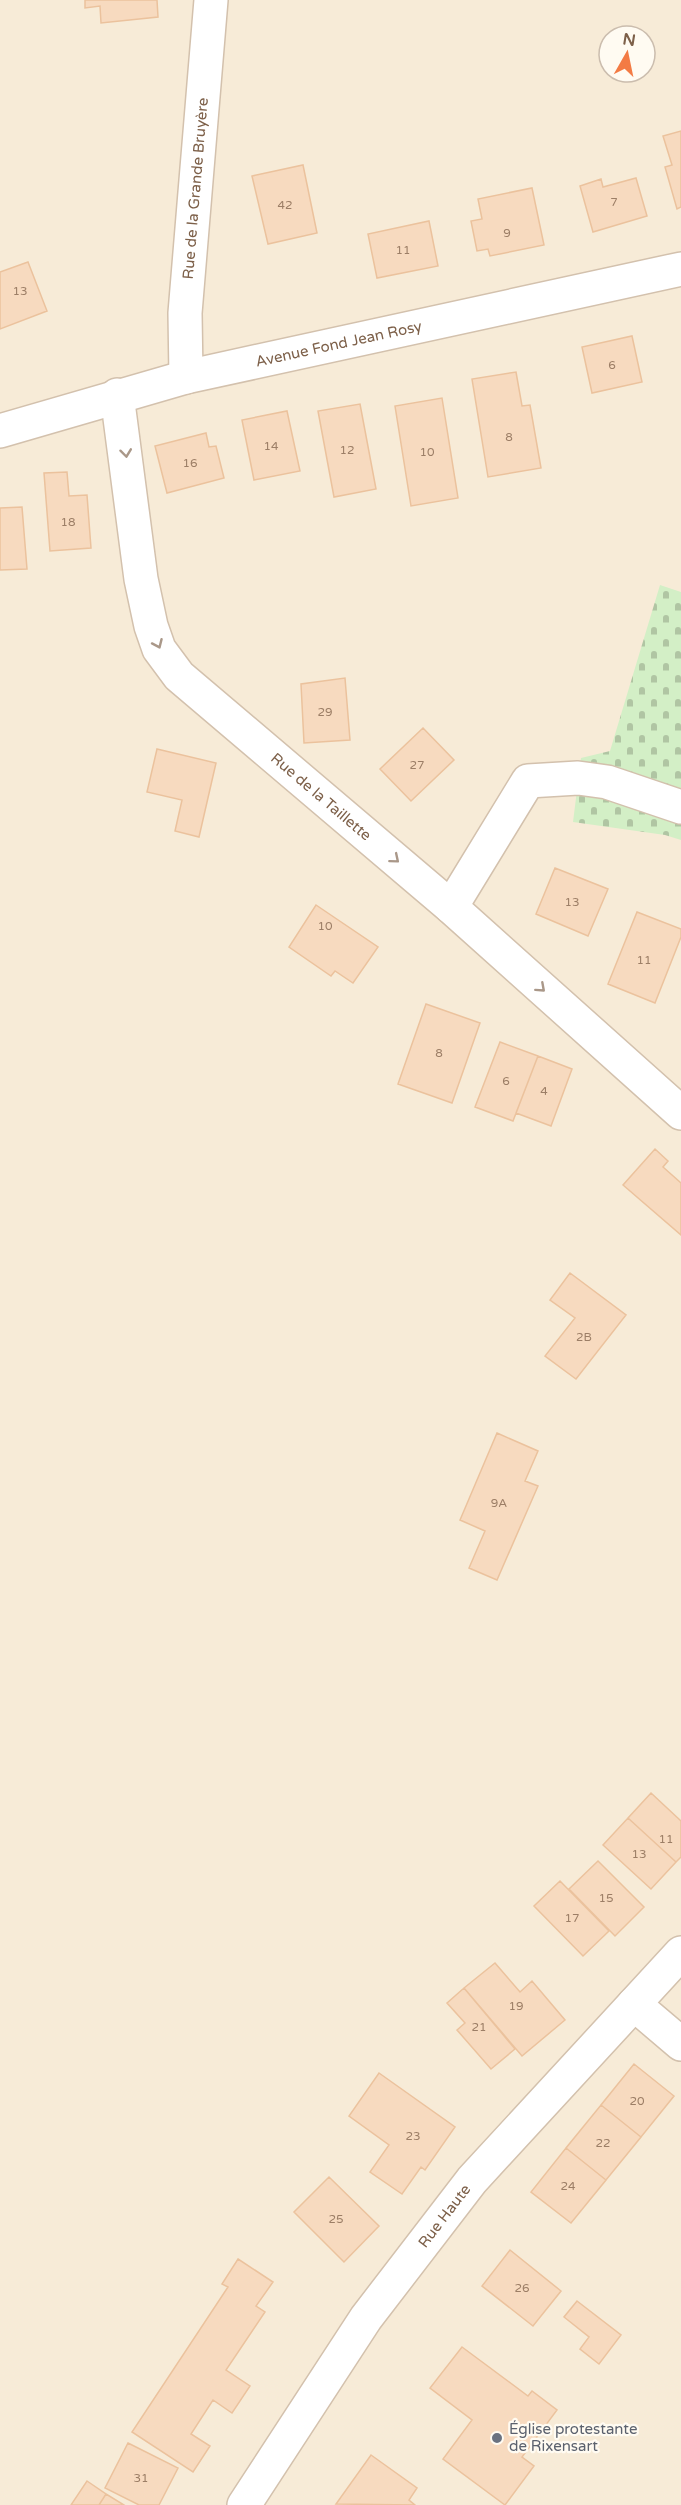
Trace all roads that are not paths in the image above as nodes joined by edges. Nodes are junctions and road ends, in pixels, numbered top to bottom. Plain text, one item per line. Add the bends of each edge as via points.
1 (211, 0) edge
2 (681, 269) edge
3 (186, 377) junction
4 (117, 395) junction
5 (0, 431) edge
6 (681, 807) edge
7 (451, 907) junction
8 (681, 1113) edge
9 (681, 1953) edge
10 (634, 2004) junction
11 (681, 2044) edge
12 (244, 2505) edge

1 - 3 street, Rue de la Grande Bruyère via 185,314
2 - 3 street, Avenue Fond Jean Rosy
3 - 4 street, Avenue Fond Jean Rosy
4 - 5 street, Avenue Fond Jean Rosy
4 -> 7 street, Rue de la Taillette via 141,579 159,649 179,676
6 - 7 street via 607,782 578,778 528,781
7 -> 8 street, Rue de la Taillette
9 - 10 street, Rue Haute
10 - 11 street
10 - 12 street, Rue Haute via 472,2180 366,2318

